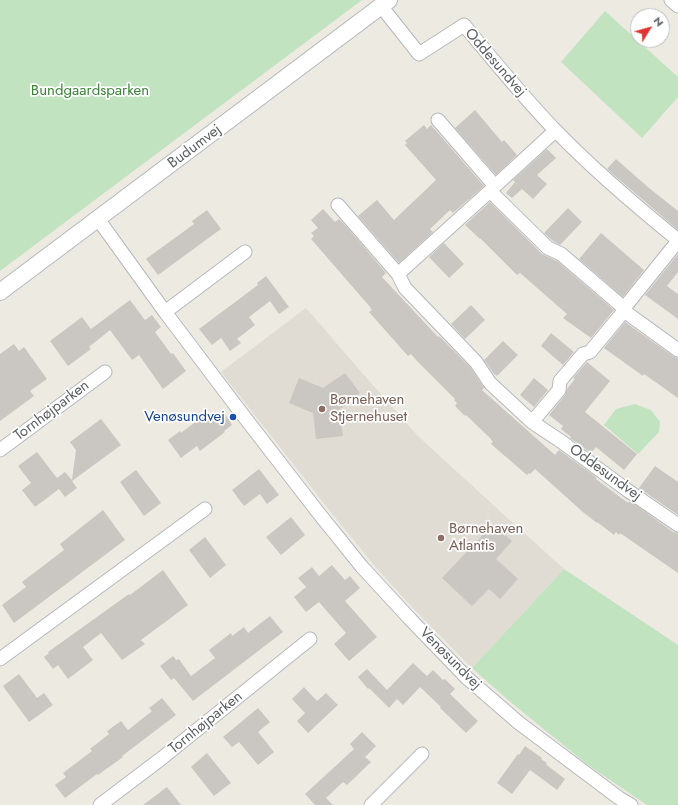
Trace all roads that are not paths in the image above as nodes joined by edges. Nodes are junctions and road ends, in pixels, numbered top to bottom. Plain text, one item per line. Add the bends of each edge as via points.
1 (671, 0) edge
2 (385, 3) edge
3 (678, 6) edge
4 (438, 120) dead end
5 (556, 130) junction
6 (492, 189) junction
7 (338, 206) dead end
8 (98, 219) junction
9 (678, 241) edge
10 (245, 252) dead end
11 (398, 274) junction
12 (0, 292) edge
13 (624, 310) junction
14 (165, 312) junction
15 (678, 350) edge
16 (105, 372) dead end
17 (532, 422) junction
18 (0, 450) edge
19 (205, 509) dead end
20 (678, 525) edge
21 (310, 639) dead end
22 (0, 659) edge
23 (422, 754) dead end
24 (100, 805) edge
25 (371, 805) edge
26 (631, 805) edge

1 - 3 street
2 - 5 street, Oddesundvej via 419,54 464,25 522,95
2 - 8 street, Budumvej
4 - 6 street
5 - 6 street
5 - 9 street, Oddesundvej via 602,176
6 - 11 street
6 - 13 street via 548,248 561,254
7 - 11 street, Oddesundvej
8 - 12 street, Budumvej
8 - 14 street, Venøsundvej
9 - 13 street, Oddesundvej
10 - 14 street
11 - 17 street, Oddesundvej via 405,288 476,362 490,383
13 - 15 street
13 - 17 street, Oddesundvej via 590,352 583,354 560,381 559,390
14 - 26 street, Venøsundvej via 317,511 362,567 410,619 467,678 519,723
16 - 18 street, Tornhøjparken
17 - 20 street, Oddesundvej
19 - 22 street
21 - 24 street, Tornhøjparken
23 - 25 street

